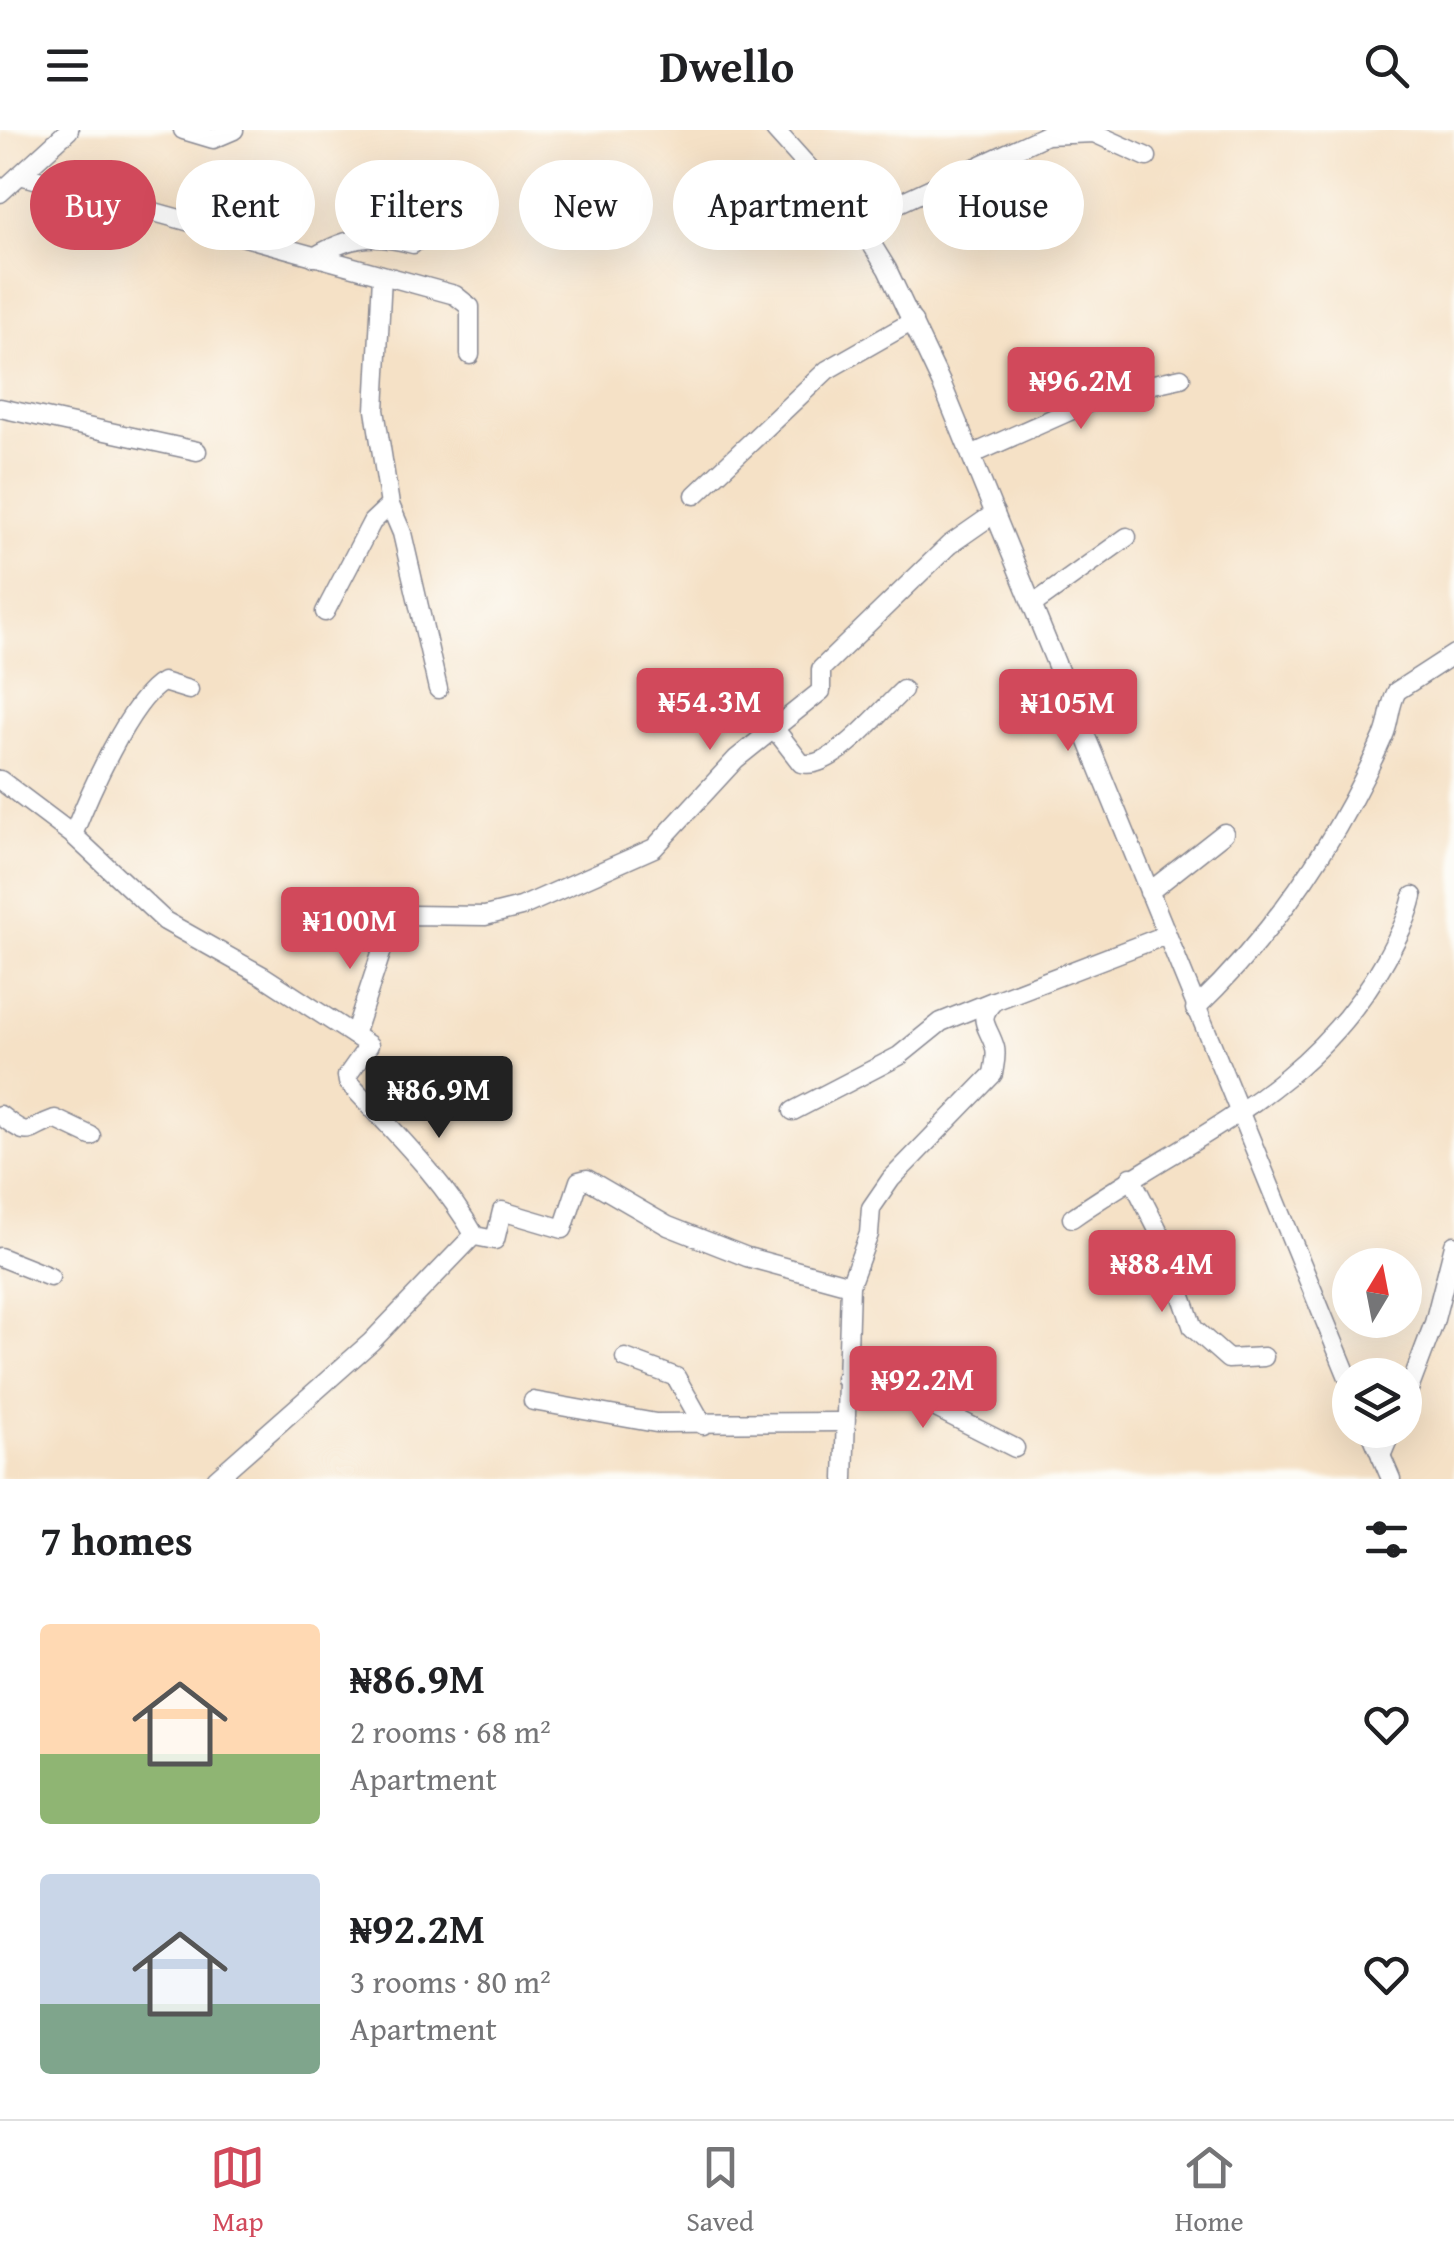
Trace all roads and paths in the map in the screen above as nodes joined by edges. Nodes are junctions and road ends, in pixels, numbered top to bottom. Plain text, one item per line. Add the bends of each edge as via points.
1 (69, 130) edge
2 (183, 130) edge
3 (234, 130) edge
4 (775, 130) edge
5 (1147, 156) dead end
6 (802, 160) edge
7 (20, 176) junction
8 (0, 193) edge
9 (903, 201) edge
10 (335, 247) edge
11 (874, 250) edge
12 (314, 258) junction
13 (382, 276) junction
14 (913, 321) junction
15 (470, 355) dead end
16 (1182, 378) dead end
17 (0, 408) edge
18 (197, 451) dead end
19 (971, 454) junction
20 (695, 495) dead end
21 (390, 505) junction
22 (995, 513) junction
23 (1128, 537) dead end
24 (1034, 603) junction
25 (326, 612) dead end
26 (1454, 654) edge
27 (438, 689) dead end
28 (190, 690) dead end
29 (902, 690) dead end
30 (774, 728) junction
31 (0, 780) edge
32 (1224, 833) dead end
33 (73, 836) junction
34 (1150, 892) junction
35 (1414, 896) dead end
36 (1166, 935) junction
37 (994, 1000) junction
38 (1196, 1009) junction
39 (354, 1035) junction
40 (793, 1111) dead end
41 (0, 1116) edge
42 (1238, 1117) junction
43 (91, 1136) dead end
44 (1131, 1177) junction
45 (1072, 1218) dead end
46 (474, 1235) junction
47 (1454, 1245) edge
48 (0, 1257) edge
49 (50, 1278) dead end
50 (850, 1286) junction
51 (1264, 1357) dead end
52 (625, 1358) dead end
53 (1340, 1358) edge
54 (1421, 1358) edge
55 (845, 1379) junction
56 (533, 1400) dead end
57 (842, 1422) junction
58 (703, 1425) junction
59 (1015, 1448) dead end
60 (1378, 1448) edge
61 (1384, 1448) edge
62 (1381, 1456) junction
63 (216, 1479) edge
64 (844, 1479) edge
65 (1391, 1479) edge

1 - 7 street
2 - 3 street via 213,139
4 - 6 street
5 - 9 street via 1094,133 1046,135
7 - 8 street
7 - 12 street
10 - 12 street
11 - 14 street
12 - 13 street
13 - 15 street via 464,300 470,308
13 - 21 street via 375,410
14 - 19 street
14 - 20 street via 827,370
16 - 19 street via 1108,394
17 - 18 street
19 - 22 street
21 - 25 street via 372,522
21 - 27 street
22 - 24 street
22 - 30 street via 949,545 822,669 821,690
23 - 24 street
24 - 34 street
26 - 38 street via 1397,691 1385,733 1321,858 1269,933
28 - 33 street via 163,682 145,700 91,789
29 - 30 street via 871,724 818,764 801,764
30 - 39 street via 654,848 485,916 398,917
31 - 33 street
32 - 34 street
33 - 39 street via 165,922
34 - 36 street
35 - 42 street via 1352,1014
36 - 37 street
36 - 38 street
37 - 40 street via 941,1022 900,1056
37 - 50 street via 982,1021 997,1051 993,1074 890,1179 871,1208
38 - 42 street
39 - 46 street via 370,1050 348,1082 422,1158
41 - 43 street via 26,1133 55,1119
42 - 44 street
42 - 53 street
44 - 45 street
44 - 51 street via 1161,1236 1193,1328 1228,1359
46 - 50 street via 495,1240 502,1211 566,1228 578,1181 587,1179 668,1226
46 - 63 street via 370,1342
47 - 54 street
48 - 49 street
50 - 55 street
52 - 58 street via 676,1377
55 - 57 street
55 - 59 street via 916,1398
56 - 58 street
57 - 58 street
57 - 64 street
60 - 62 street
61 - 62 street
62 - 65 street

